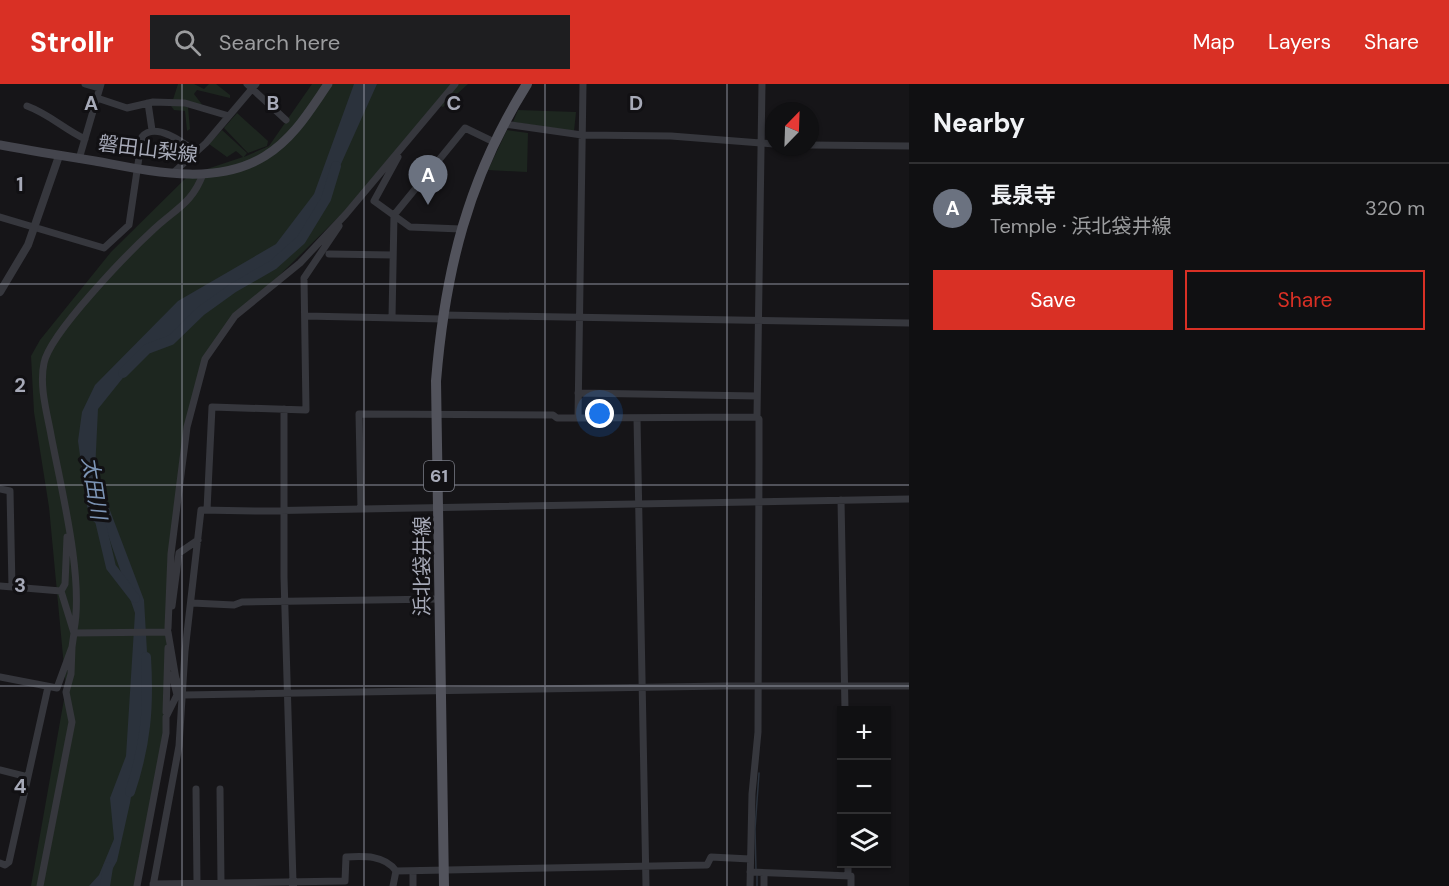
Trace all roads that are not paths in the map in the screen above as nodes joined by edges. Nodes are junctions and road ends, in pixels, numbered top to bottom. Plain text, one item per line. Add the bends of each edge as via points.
1 (85, 84) edge
2 (328, 84) edge
3 (455, 84) edge
4 (527, 84) edge
5 (583, 84) edge
6 (762, 84) edge
7 (100, 86) edge
8 (252, 86) edge
9 (97, 98) junction
10 (148, 103) junction
11 (27, 106) dead end
12 (229, 116) junction
13 (286, 120) dead end
14 (504, 124) junction
15 (152, 130) junction
16 (582, 135) junction
17 (85, 139) junction
18 (494, 142) junction
19 (761, 144) junction
20 (765, 144) edge
21 (0, 145) edge
22 (406, 145) junction
23 (819, 145) edge
24 (909, 146) edge
25 (196, 152) junction
26 (59, 156) junction
27 (79, 159) junction
28 (136, 168) junction
29 (173, 173) junction
30 (203, 174) junction
31 (346, 214) junction
32 (394, 215) junction
33 (0, 217) edge
34 (35, 227) junction
35 (461, 229) junction
36 (330, 254) dead end
37 (393, 255) junction
38 (0, 292) edge
39 (304, 316) junction
40 (443, 317) junction
41 (579, 317) junction
42 (392, 318) junction
43 (759, 320) junction
44 (909, 323) edge
45 (578, 393) junction
46 (757, 396) junction
47 (284, 409) junction
48 (437, 414) junction
49 (757, 417) junction
50 (578, 418) junction
51 (637, 418) junction
52 (0, 489) edge
53 (909, 499) edge
54 (841, 500) junction
55 (758, 501) junction
56 (639, 504) junction
57 (440, 507) junction
58 (361, 509) junction
59 (207, 510) junction
60 (285, 510) junction
61 (68, 529) junction
62 (198, 540) junction
63 (0, 586) edge
64 (12, 587) junction
65 (61, 591) junction
66 (440, 599) junction
67 (192, 603) junction
68 (286, 603) junction
69 (75, 632) junction
70 (167, 632) junction
71 (72, 647) junction
72 (173, 656) junction
73 (0, 677) edge
74 (845, 685) junction
75 (909, 686) edge
76 (48, 687) junction
77 (642, 687) junction
78 (758, 687) junction
79 (441, 691) junction
80 (288, 694) junction
81 (184, 695) junction
82 (845, 706) edge
83 (166, 717) junction
84 (0, 770) edge
85 (28, 777) junction
86 (196, 789) dead end
87 (220, 789) dead end
88 (750, 859) junction
89 (0, 863) edge
90 (646, 866) junction
91 (848, 868) edge
92 (396, 871) junction
93 (413, 871) junction
94 (444, 871) junction
95 (750, 872) junction
96 (764, 873) junction
97 (848, 876) junction
98 (197, 883) junction
99 (221, 883) junction
100 (293, 884) edge
101 (153, 885) edge
102 (40, 886) edge
103 (138, 886) edge
104 (393, 886) edge
105 (413, 886) edge
106 (444, 886) edge
107 (646, 886) edge
108 (750, 886) edge
109 (764, 886) edge
110 (851, 886) edge

1 - 7 street
2 - 30 main road, 磐田山梨線 via 305,119 267,155 251,164
3 - 22 street
4 - 14 main road, 浜北袋井線 / 61
5 - 16 street
6 - 19 street
7 - 9 street
8 - 12 street
8 - 13 street
9 - 10 street via 127,108
9 - 17 street
10 - 12 street via 185,103
10 - 15 street
11 - 17 street via 46,113
12 - 25 street
14 - 16 street
14 - 18 main road, 浜北袋井線 / 61
15 - 25 street
15 - 28 street via 142,137
16 - 19 street via 671,136
16 - 41 street
17 - 27 street
18 - 32 street via 465,128
18 - 35 main road, 浜北袋井線 / 61
19 - 20 street
19 - 43 street
21 - 26 main road, 磐田山梨線
22 - 31 street
22 - 32 street via 374,201
23 - 24 street
25 - 29 street
26 - 27 main road, 磐田山梨線
26 - 34 street
27 - 28 main road, 磐田山梨線
28 - 29 main road, 磐田山梨線
28 - 34 street via 129,225 109,246 104,248
29 - 30 main road, 磐田山梨線
30 - 61 street via 196,194 141,240 111,272 54,342 43,364 45,403
31 - 39 street via 304,278
31 - 70 street via 300,263 235,316 205,359 187,426 171,554
32 - 35 street via 410,227
32 - 37 street
33 - 34 street
34 - 38 street
35 - 40 main road, 浜北袋井線 / 61
36 - 37 street
37 - 42 street
39 - 42 street
39 - 47 street via 306,410
40 - 41 street
40 - 42 street
40 - 48 main road, 浜北袋井線 / 61 via 436,381
41 - 43 street
41 - 45 street
43 - 44 street
43 - 46 street
45 - 46 street
45 - 50 street
46 - 49 street
47 - 59 street via 212,407
47 - 60 street
48 - 50 street
48 - 57 main road, 浜北袋井線 / 61
48 - 58 street via 359,414
49 - 51 street
49 - 55 street
50 - 51 street
51 - 56 street
52 - 64 street via 10,491
53 - 54 street
54 - 55 street
54 - 74 street
55 - 56 street
55 - 78 street
56 - 57 street
56 - 77 street
57 - 58 street
57 - 66 main road, 浜北袋井線 / 61
58 - 60 street
59 - 60 street
59 - 62 street via 201,510
60 - 68 street
61 - 65 street via 65,584
61 - 69 street
62 - 67 street
62 - 70 street via 179,553
63 - 64 street
64 - 65 street
65 - 69 street
66 - 68 street
66 - 79 main road, 浜北袋井線 / 61
67 - 68 street
67 - 81 street via 184,651
68 - 80 street
69 - 70 street
69 - 71 street
70 - 72 street
70 - 83 street
71 - 76 street via 59,686
71 - 102 street via 66,692 72,722
72 - 81 street via 176,680
72 - 83 street via 172,683 177,694
73 - 76 street
74 - 75 street
74 - 78 street
74 - 82 street
76 - 85 street
77 - 78 street
77 - 79 street
77 - 90 street
78 - 88 street
79 - 80 street
79 - 94 main road, 浜北袋井線 / 61
80 - 81 street
80 - 100 street
81 - 101 street via 179,746
83 - 103 street
84 - 85 street
85 - 89 street via 9,862
86 - 98 street
87 - 99 street
88 - 90 street via 711,857 707,865
88 - 95 street
90 - 94 street
90 - 107 street
91 - 97 street
92 - 93 street
92 - 100 street via 391,864 367,856 346,857 345,881
92 - 104 street
93 - 94 street
93 - 105 street
94 - 106 main road, 浜北袋井線 / 61
95 - 96 street
95 - 108 street
96 - 97 street
96 - 109 street
97 - 110 street
98 - 99 street
98 - 101 street
99 - 100 street

